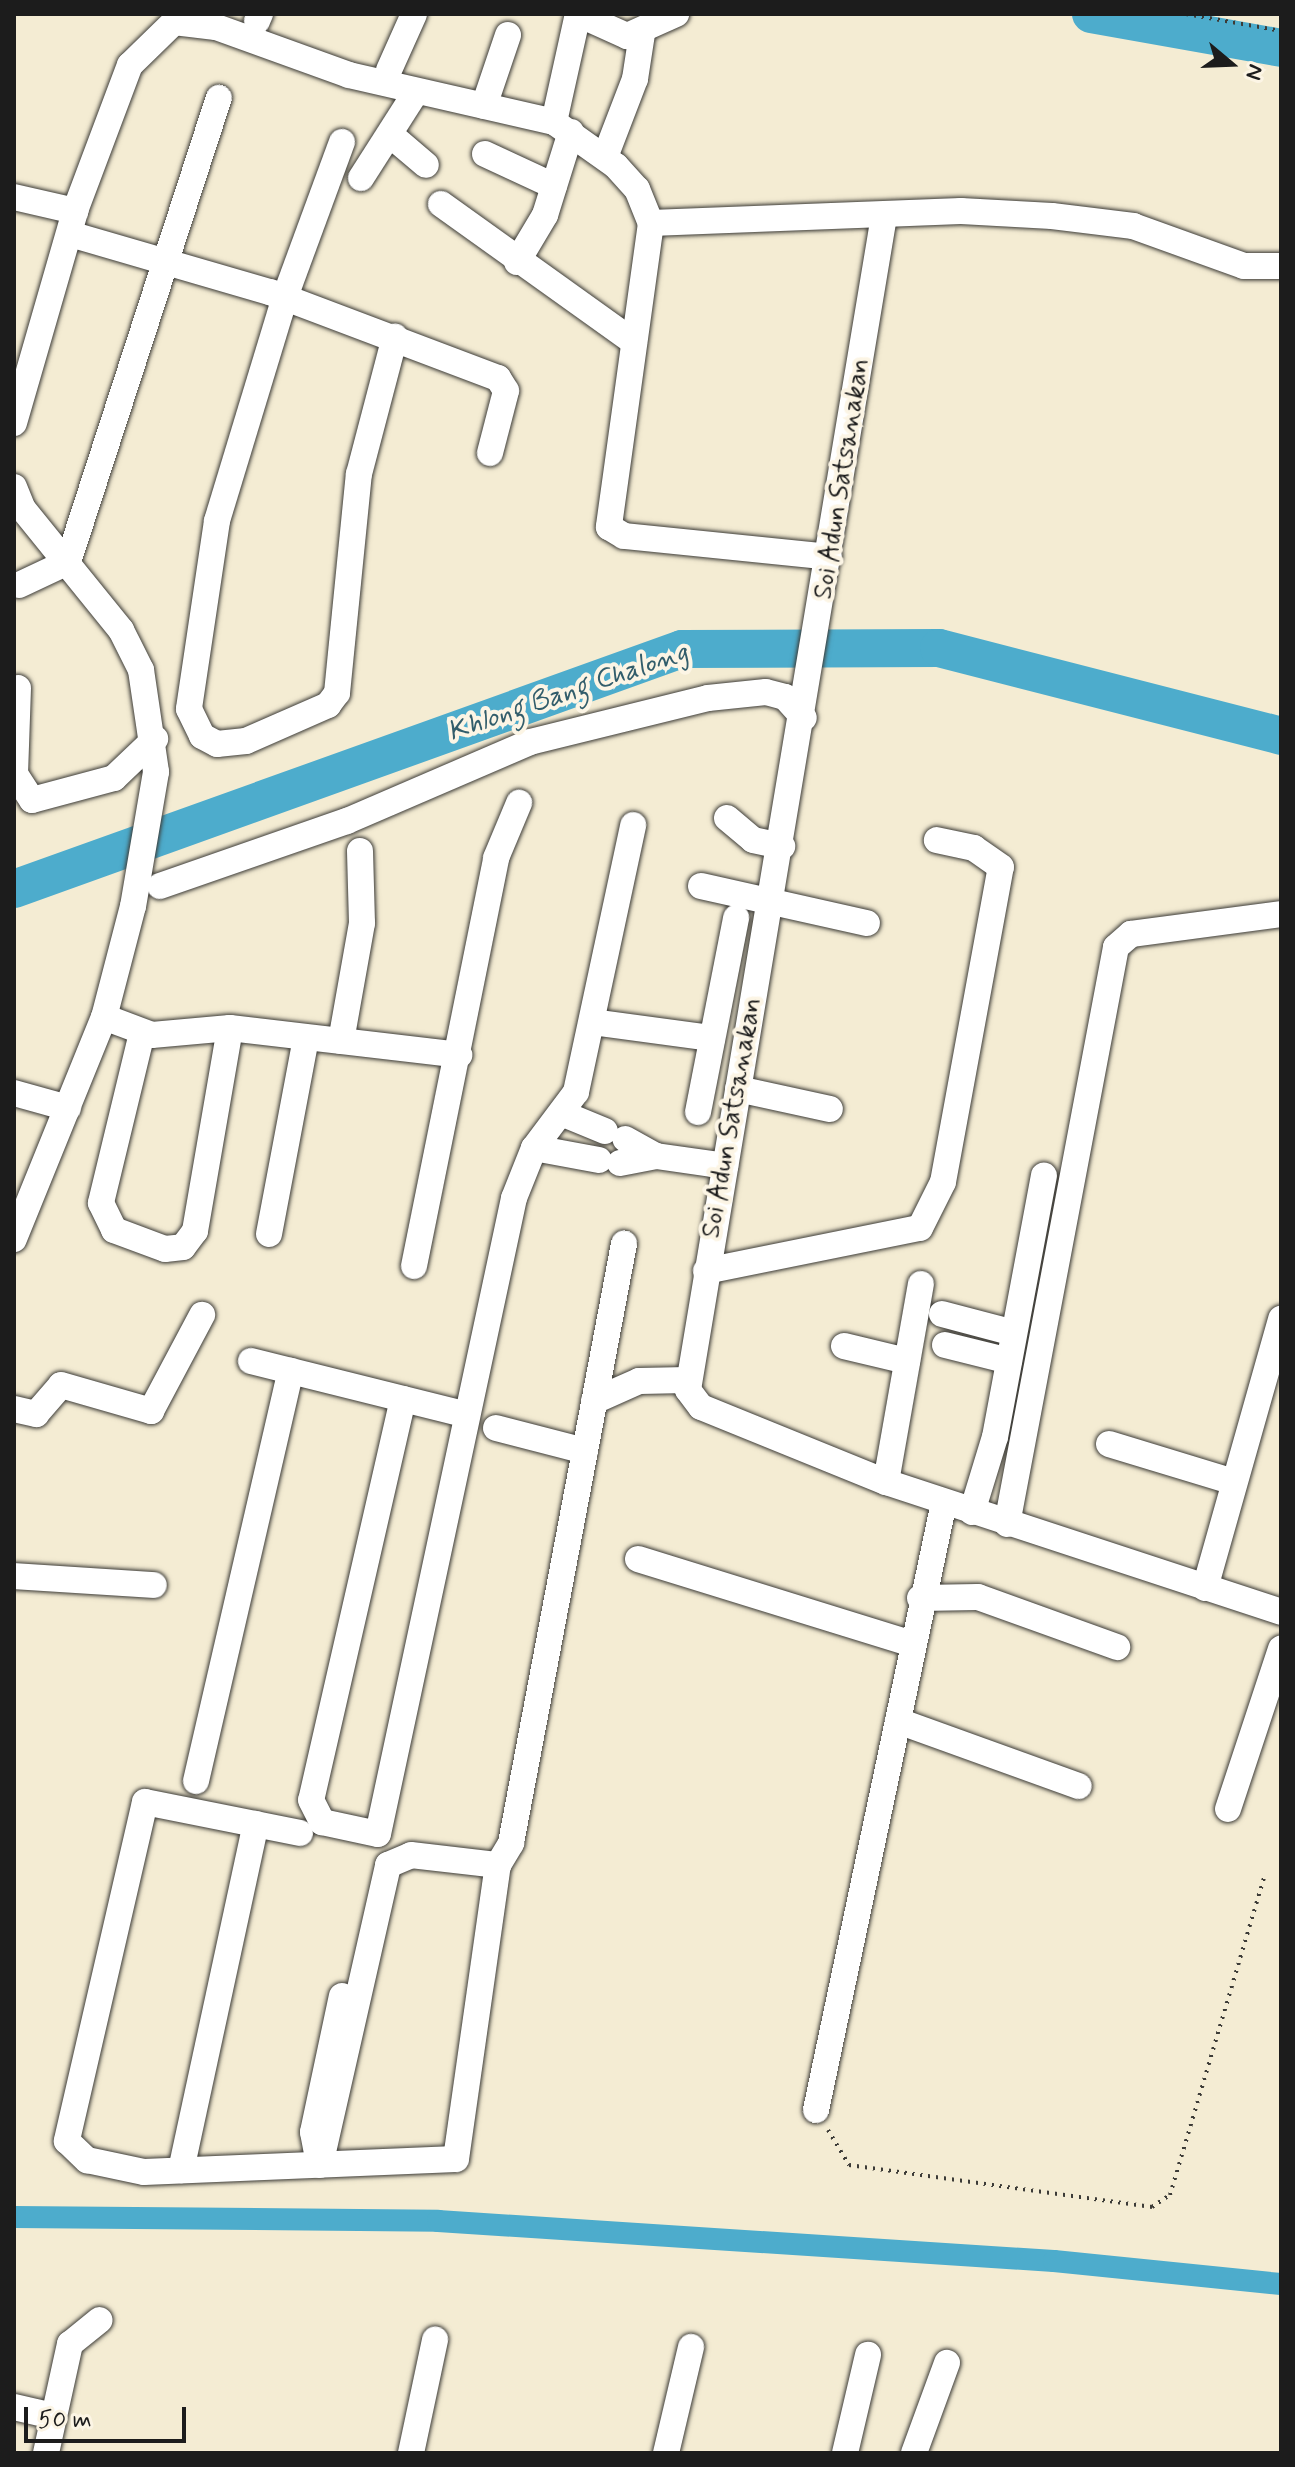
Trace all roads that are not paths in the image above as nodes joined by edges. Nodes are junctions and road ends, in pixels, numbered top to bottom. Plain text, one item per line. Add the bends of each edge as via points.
1 (414, 14) edge
2 (578, 14) edge
3 (676, 14) edge
4 (642, 34) junction
5 (508, 35) dead end
6 (389, 70) dead end
7 (416, 92) junction
8 (219, 98) dead end
9 (484, 106) junction
10 (563, 127) junction
11 (393, 137) junction
12 (342, 142) dead end
13 (485, 154) dead end
14 (605, 157) junction
15 (426, 165) dead end
16 (361, 178) dead end
17 (554, 186) junction
18 (14, 197) edge
19 (441, 204) dead end
20 (884, 216) junction
21 (72, 223) junction
22 (651, 223) junction
23 (166, 262) junction
24 (517, 262) junction
25 (1281, 266) edge
26 (285, 297) junction
27 (395, 337) junction
28 (634, 342) junction
29 (14, 423) edge
30 (490, 453) dead end
31 (14, 487) edge
32 (24, 529) edge
33 (68, 562) junction
34 (829, 566) junction
35 (19, 585) dead end
36 (18, 688) dead end
37 (805, 715) junction
38 (155, 739) junction
39 (519, 803) dead end
40 (727, 818) dead end
41 (633, 825) dead end
42 (937, 840) dead end
43 (782, 846) junction
44 (360, 851) dead end
45 (160, 886) dead end
46 (701, 886) dead end
47 (771, 905) junction
48 (1281, 914) edge
49 (736, 918) dead end
50 (867, 923) dead end
51 (104, 1017) junction
52 (593, 1022) junction
53 (230, 1028) junction
54 (142, 1033) junction
55 (306, 1038) junction
56 (712, 1038) junction
57 (341, 1041) junction
58 (459, 1055) junction
59 (738, 1089) junction
60 (14, 1093) edge
61 (68, 1108) junction
62 (830, 1109) dead end
63 (698, 1112) dead end
64 (566, 1115) junction
65 (534, 1148) junction
66 (612, 1148) junction
67 (725, 1166) junction
68 (1044, 1176) dead end
69 (269, 1234) dead end
70 (14, 1239) edge
71 (624, 1244) dead end
72 (414, 1266) dead end
73 (706, 1271) junction
74 (921, 1284) dead end
75 (942, 1314) dead end
76 (202, 1315) dead end
77 (1281, 1319) edge
78 (1014, 1333) junction
79 (945, 1345) dead end
80 (844, 1346) dead end
81 (251, 1361) dead end
82 (907, 1361) junction
83 (1009, 1361) junction
84 (291, 1371) junction
85 (687, 1380) junction
86 (403, 1399) junction
87 (594, 1401) junction
88 (14, 1409) edge
89 (463, 1414) junction
90 (496, 1428) dead end
91 (1109, 1444) dead end
92 (585, 1451) junction
93 (886, 1482) junction
94 (1234, 1482) junction
95 (944, 1502) junction
96 (972, 1512) junction
97 (1007, 1524) junction
98 (638, 1559) dead end
99 (14, 1576) edge
100 (154, 1585) dead end
101 (1205, 1588) junction
102 (920, 1598) junction
103 (1281, 1612) edge
104 (912, 1644) junction
105 (1117, 1647) dead end
106 (1281, 1649) edge
107 (898, 1721) junction
108 (196, 1781) dead end
109 (1079, 1786) dead end
110 (1228, 1809) dead end
111 (256, 1824) junction
112 (300, 1833) dead end
113 (498, 1865) junction
114 (353, 1945) dead end
115 (816, 2110) road end
116 (320, 2165) junction
117 (181, 2170) junction
118 (100, 2320) dead end
119 (435, 2340) dead end
120 (691, 2347) dead end
121 (868, 2355) dead end
122 (947, 2363) dead end
123 (14, 2407) edge
124 (53, 2416) junction
125 (417, 2451) edge
126 (46, 2453) edge
127 (666, 2453) edge
128 (845, 2453) edge
129 (914, 2453) edge

1 - 6 street
2 - 4 street via 627,36
2 - 10 street
3 - 4 street
4 - 14 street via 635,79
5 - 9 street
7 - 9 street
7 - 11 street
7 - 21 street via 216,27 174,22 130,65
8 - 23 street
9 - 10 street
10 - 14 street
10 - 17 street
11 - 15 street
11 - 16 street
12 - 26 street
13 - 17 street
14 - 22 street via 637,189
17 - 24 street
18 - 21 street
19 - 24 street
20 - 22 street
20 - 25 street via 961,211 1079,219 1133,226 1244,266
20 - 34 street, Soi Adun Satsanakan
21 - 23 street
21 - 29 street
22 - 28 street
23 - 26 street
23 - 33 street
24 - 28 street
26 - 27 street
26 - 27 street via 223,492 193,645 190,720 217,744 246,741 328,705 337,693 359,474
27 - 30 street via 498,378 506,391
28 - 34 street via 609,527 614,533
31 - 32 street
32 - 33 street
33 - 35 street
33 - 38 street via 121,630 141,670
34 - 37 street, Soi Adun Satsanakan
36 - 38 street via 15,774 32,800 114,778
37 - 43 street, Soi Adun Satsanakan
37 - 45 street via 785,697 766,692 708,698 530,742 347,821
38 - 51 street via 156,772 125,942
39 - 58 street via 496,858
40 - 43 street via 753,840
41 - 52 street
42 - 73 street via 974,848 1001,867 943,1182 920,1228
43 - 47 street, Soi Adun Satsanakan
44 - 57 street via 362,923
46 - 47 street
47 - 50 street
47 - 59 street, Soi Adun Satsanakan
48 - 97 street via 1131,934 1116,947
49 - 56 street
51 - 54 street
51 - 61 street
52 - 56 street
52 - 64 street
53 - 54 street
53 - 54 street via 195,1231 183,1247 165,1249 114,1230 101,1203
53 - 55 street
55 - 57 street
55 - 69 street
56 - 63 street
57 - 58 street
58 - 72 street
59 - 62 street
59 - 67 street, Soi Adun Satsanakan
60 - 61 street
61 - 70 street
64 - 65 street
64 - 66 street
65 - 66 street
65 - 89 street via 514,1198
66 - 67 street
67 - 73 street, Soi Adun Satsanakan
68 - 78 street
71 - 87 street
73 - 85 street, Soi Adun Satsanakan
74 - 82 street
75 - 78 street
76 - 88 street via 151,1411 61,1385 36,1414
77 - 94 street
78 - 83 street
79 - 83 street
80 - 82 street
81 - 84 street
82 - 93 street
83 - 96 street
84 - 86 street
84 - 108 street
85 - 87 street via 639,1381
85 - 93 street via 701,1407
86 - 89 street
86 - 89 street via 311,1800 322,1822 378,1834
87 - 92 street
90 - 92 street
91 - 94 street
92 - 113 street via 511,1843
93 - 95 street
94 - 101 street
95 - 96 street
95 - 102 street
96 - 97 street
97 - 101 street
98 - 104 street
99 - 100 street
101 - 103 street
102 - 104 street
102 - 105 street via 978,1597
104 - 107 street
106 - 110 street
107 - 109 street
107 - 115 street
111 - 112 street
111 - 117 street
111 - 117 street via 145,1802 67,2141 87,2160
113 - 116 street via 411,1855 388,1865
113 - 116 street via 456,2159
114 - 116 street via 313,2132
116 - 117 street
118 - 124 street via 70,2344
119 - 125 street
120 - 127 street
121 - 128 street
122 - 129 street
123 - 124 street
124 - 126 street

